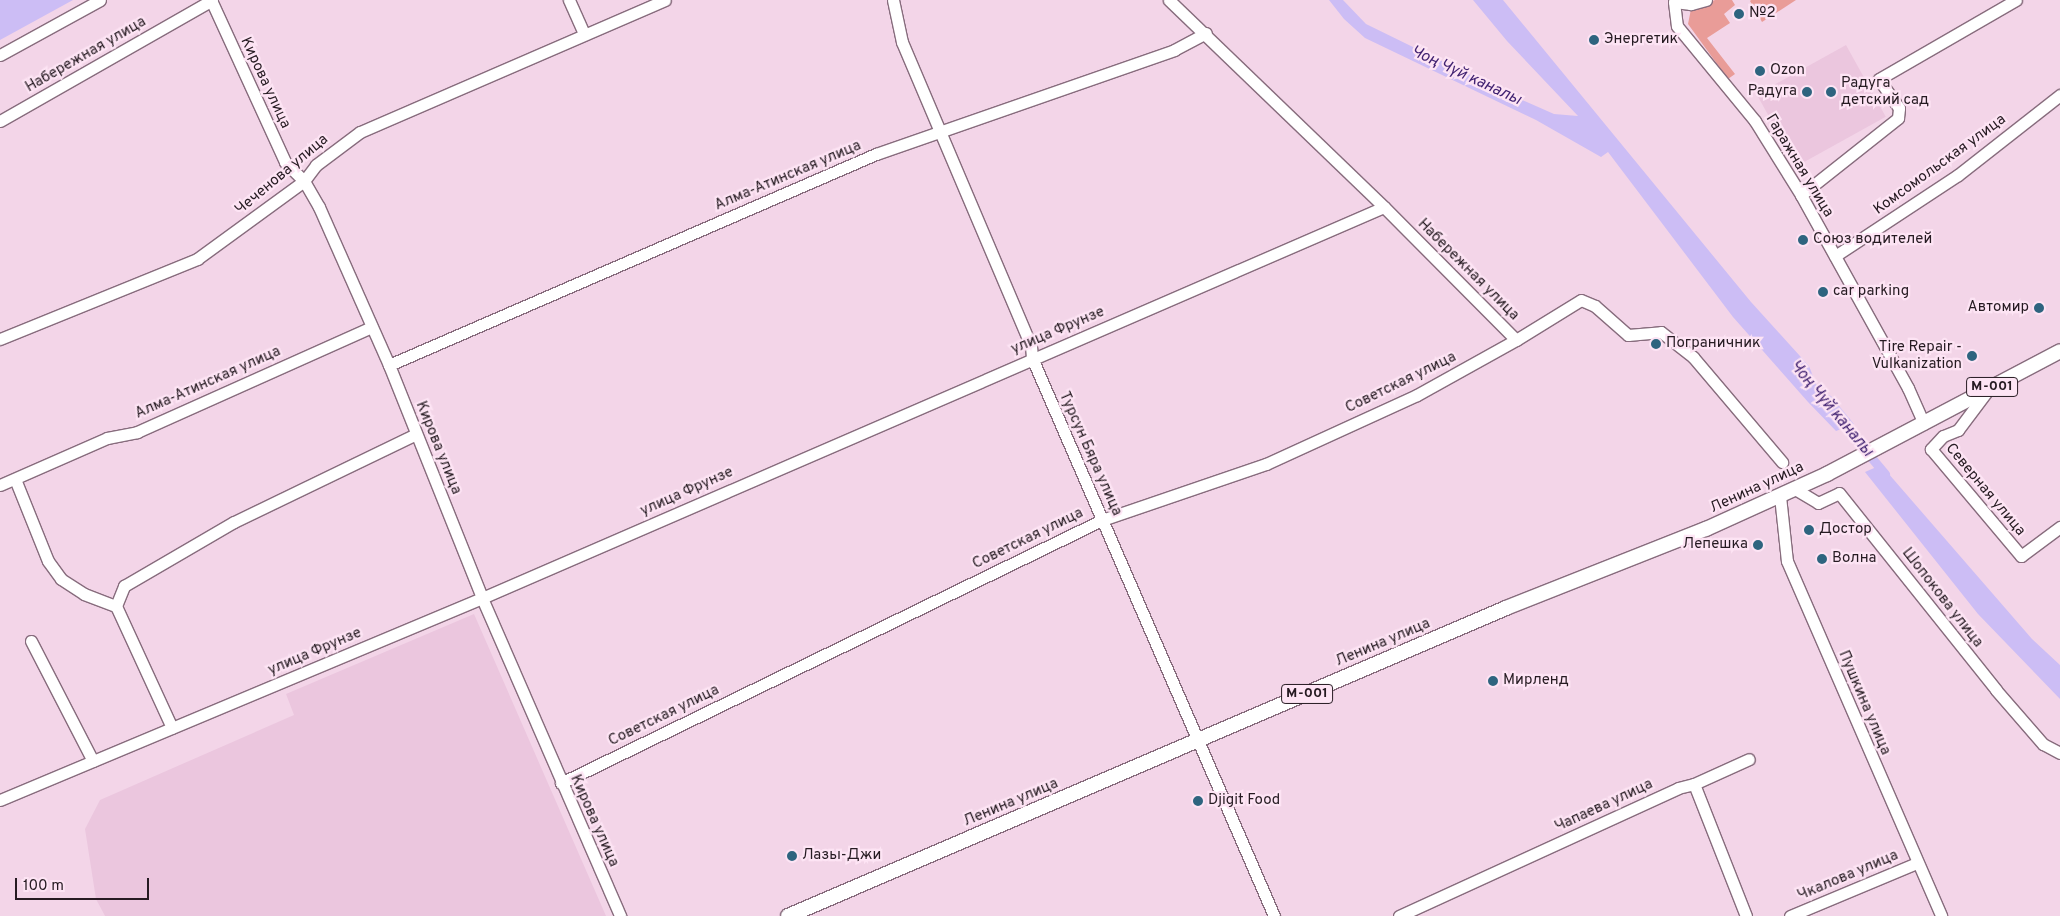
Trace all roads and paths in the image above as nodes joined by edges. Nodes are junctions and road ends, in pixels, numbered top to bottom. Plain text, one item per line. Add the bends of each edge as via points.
1 (100, 0) edge
2 (212, 0) edge
3 (569, 0) edge
4 (666, 0) edge
5 (893, 0) edge
6 (1169, 0) edge
7 (1706, 0) edge
8 (2016, 0) edge
9 (1673, 1) edge
10 (1206, 33) junction
11 (584, 34) junction
12 (0, 55) edge
13 (2060, 95) edge
14 (0, 121) edge
15 (938, 130) junction
16 (304, 181) junction
17 (1801, 195) junction
18 (1384, 206) junction
19 (1835, 256) junction
20 (372, 327) junction
21 (0, 339) edge
22 (1516, 340) junction
23 (2060, 351) edge
24 (1032, 358) junction
25 (389, 365) junction
26 (1988, 389) junction
27 (1924, 424) junction
28 (416, 434) junction
29 (1782, 462) dead end
30 (15, 479) junction
31 (0, 485) edge
32 (1795, 489) junction
33 (1780, 496) junction
34 (1102, 520) junction
35 (2060, 527) edge
36 (482, 598) junction
37 (116, 606) junction
38 (31, 641) dead end
39 (172, 728) junction
40 (1199, 740) junction
41 (2060, 753) edge
42 (1749, 760) dead end
43 (93, 761) junction
44 (561, 783) junction
45 (1694, 784) junction
46 (0, 800) edge
47 (1918, 863) junction
48 (620, 916) edge
49 (788, 916) edge
50 (1274, 916) edge
51 (1400, 916) edge
52 (1746, 916) edge
53 (1790, 916) edge
54 (1941, 916) edge

1 - 12 street
2 - 14 street, Набережная улица
2 - 16 street, Кирова улица via 285,162
3 - 11 street
4 - 11 street, Чеченова улица
5 - 15 street, Турсун Бяра улица via 902,42
6 - 10 street, Набережная улица
7 - 9 street via 1692,4
8 - 17 street via 1879,79 1899,108 1898,118
9 - 17 street, Гаражная улица via 1677,26 1755,121
10 - 15 street, Алма-Атинская улица via 1174,50
10 - 18 street, Набережная улица
11 - 16 street, Чеченова улица via 360,132 316,165
13 - 19 street, Комсомольская улица via 1958,175
15 - 24 street, Турсун Бяра улица via 1031,346
15 - 25 street, Алма-Атинская улица
16 - 20 street, Кирова улица via 320,207
16 - 21 street, Чеченова улица via 197,259
17 - 19 street, Гаражная улица
18 - 22 street, Набережная улица
18 - 24 street, улица Фрунзе
19 - 27 street, Гаражная улица via 1908,388
20 - 25 street, Кирова улица
20 - 30 street, Алма-Атинская улица via 137,432 107,438
22 - 29 street, Набережная улица via 1581,300 1595,306 1628,335 1661,332 1693,357
22 - 34 street, Советская улица via 1418,395 1266,464
23 - 26 main road, М-001
24 - 34 street, Турсун Бяра улица
24 - 36 street, улица Фрунзе
25 - 28 street, Кирова улица
26 - 27 main road, М-001
26 - 35 street, Северная улица via 1958,430 1943,436 1931,449 2022,556
27 - 32 main road, Ленина улица / М-001
28 - 36 street, Кирова улица
28 - 37 street via 226,527 124,586
30 - 31 street, Алма-Атинская улица
30 - 37 street via 48,561 61,579 84,594
32 - 33 main road, Ленина улица / М-001
32 - 41 street, Шопокова улица via 1818,503 1839,493 1996,690 2043,744
33 - 40 main road, Ленина улица / М-001
33 - 47 street, Пушкина улица via 1786,561
34 - 40 street, Турсун Бяра улица
34 - 44 street, Советская улица
36 - 39 street, улица Фрунзе
36 - 44 street, Кирова улица
37 - 39 street
38 - 43 street
39 - 43 street, улица Фрунзе
40 - 49 main road, Ленина улица / М-001
40 - 50 street, Турсун Бяра улица
42 - 45 street, Чапаева улица
43 - 46 street, улица Фрунзе
44 - 48 street, Кирова улица
45 - 51 street, Чапаева улица via 1678,788
45 - 52 street
47 - 53 street, Чкалова улица
47 - 54 street, Пушкина улица

